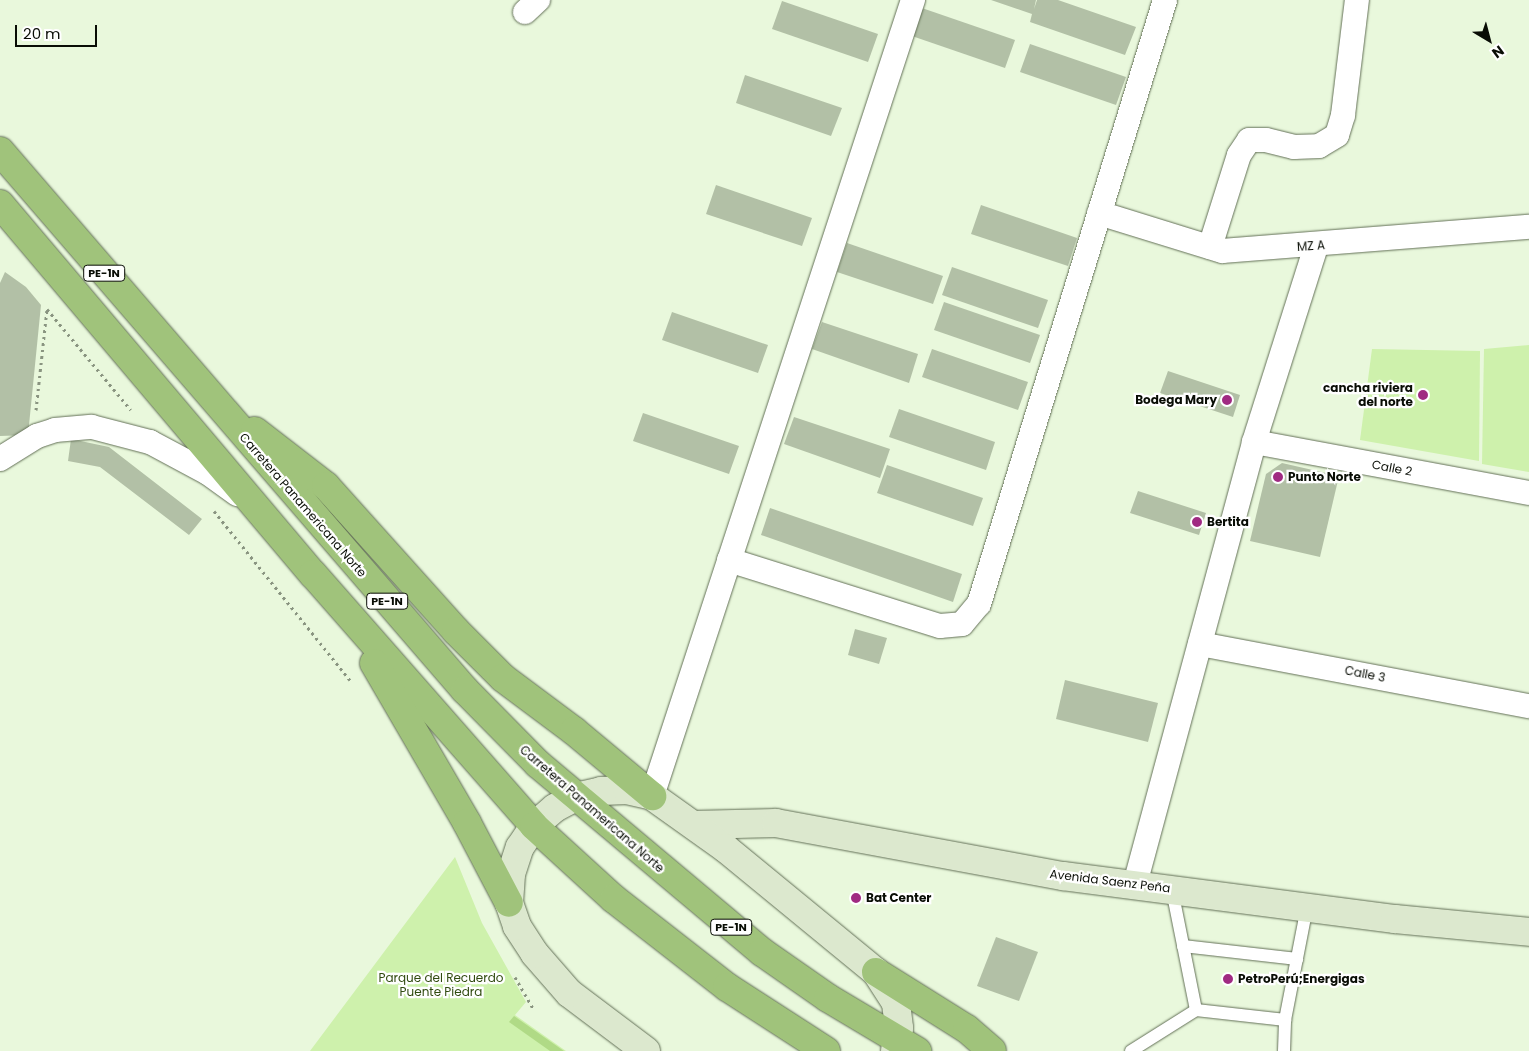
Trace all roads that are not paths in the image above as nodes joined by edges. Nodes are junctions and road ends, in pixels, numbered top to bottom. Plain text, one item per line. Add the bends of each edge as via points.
1 (913, 0) edge
2 (1165, 0) edge
3 (1357, 0) edge
4 (0, 151) edge
5 (0, 204) edge
6 (1099, 212) junction
7 (1529, 227) edge
8 (1316, 246) junction
9 (1210, 247) junction
10 (208, 396) junction
11 (1254, 442) junction
12 (0, 459) edge
13 (1529, 494) edge
14 (261, 511) junction
15 (729, 560) junction
16 (339, 603) junction
17 (1200, 644) junction
18 (1529, 706) edge
19 (652, 796) junction
20 (576, 797) junction
21 (534, 826) junction
22 (726, 836) junction
23 (1135, 884) junction
24 (1172, 889) junction
25 (509, 904) junction
26 (1306, 907) junction
27 (1529, 932) edge
28 (1183, 946) junction
29 (1297, 959) junction
30 (876, 972) junction
31 (1196, 1010) junction
32 (1285, 1020) junction
33 (903, 1047) edge
34 (646, 1051) edge
35 (826, 1051) edge
36 (992, 1051) edge
37 (1131, 1051) edge
38 (1284, 1051) edge

1 - 15 street
2 - 6 street
3 - 9 street via 1343,115 1337,136 1319,146 1249,140 1239,155
4 - 10 highway, Carretera Panamericana Norte / PE-1N
5 - 14 highway, PE-1N
6 - 9 street, MZ A
6 - 15 street via 979,604 962,624 940,626
7 - 8 street, MZ A
8 - 9 street, MZ A via 1222,251
8 - 11 street
10 - 19 highway via 326,486 456,631 503,678 574,731
10 - 20 highway, Carretera Panamericana Norte / PE-1N via 464,690
11 - 13 street, Calle 2
11 - 17 street
12 - 14 street via 33,438 73,427 116,431 150,442 186,460
14 - 16 highway, PE-1N
15 - 19 street
16 - 21 highway, PE-1N
16 - 25 highway via 467,823
17 - 18 street, Calle 3
17 - 23 street
19 - 20 main road via 627,790 601,790
19 - 22 main road, Avenida Saenz Peña via 694,825
20 - 21 main road via 555,808
20 - 33 highway, Carretera Panamericana Norte / PE-1N via 762,952
21 - 25 main road via 520,847 511,874
21 - 35 highway, PE-1N via 614,899 727,987
22 - 23 main road, Avenida Saenz Peña via 776,823 1063,876
22 - 30 main road
23 - 24 main road, Avenida Saenz Peña
24 - 26 main road, Avenida Saenz Peña
24 - 28 lane
25 - 34 main road via 517,926 535,954 570,993
26 - 27 main road, Avenida Saenz Peña
26 - 29 lane
28 - 29 lane
28 - 31 lane
29 - 32 lane
30 - 33 main road via 896,1003
30 - 36 highway via 966,1029
31 - 32 lane
31 - 37 lane
32 - 38 lane

